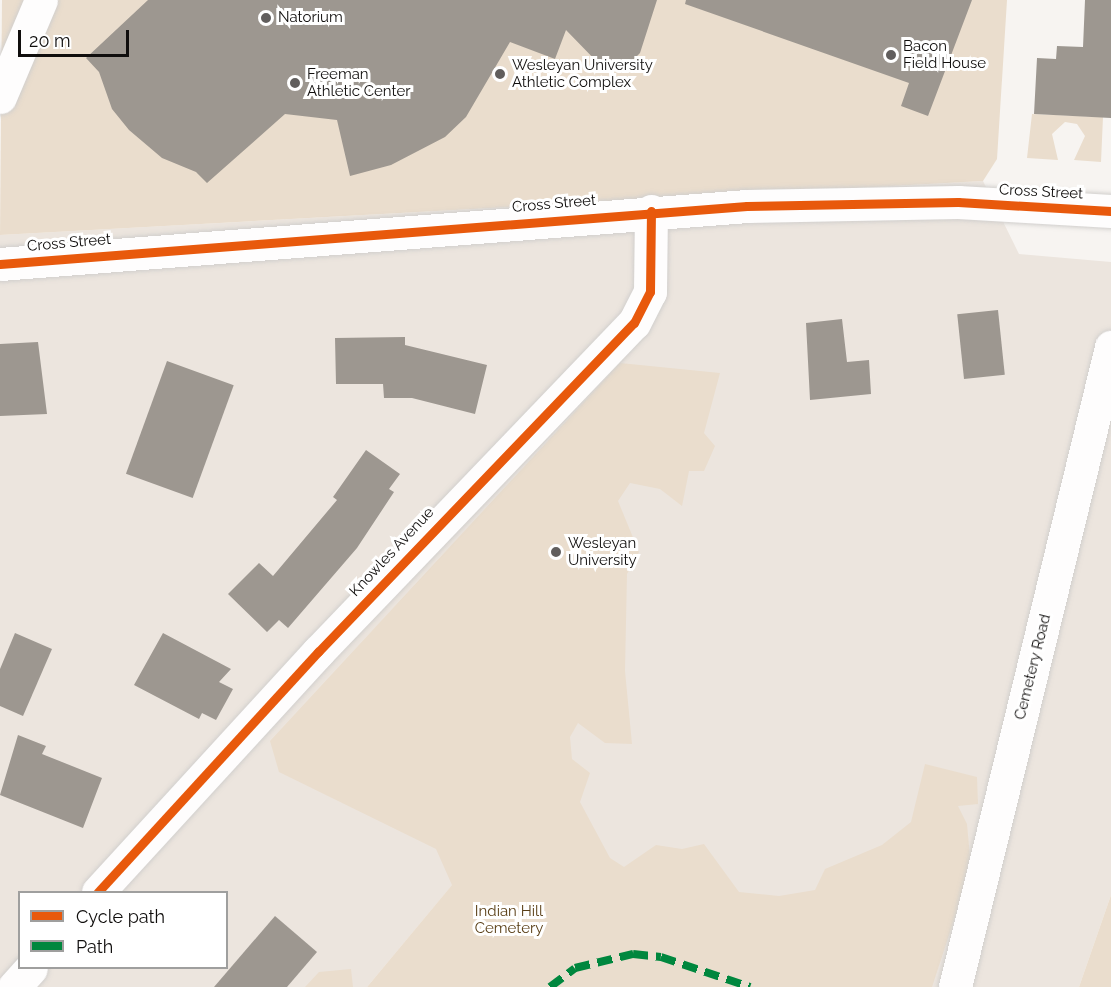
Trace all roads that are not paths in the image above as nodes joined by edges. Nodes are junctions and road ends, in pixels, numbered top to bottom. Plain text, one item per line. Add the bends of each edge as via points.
1 (41, 0) edge
2 (0, 97) edge
3 (651, 211) junction
4 (1111, 211) edge
5 (0, 264) edge
6 (1111, 347) edge
7 (99, 891) edge
8 (30, 969) edge
9 (14, 987) edge
10 (955, 987) edge

1 - 2 street
3 - 4 street, Cross Street via 854,202
3 - 5 street, Cross Street
3 - 7 street, Knowles Avenue via 650,292 634,323 318,652
6 - 10 street, Cemetery Road
8 - 9 street

